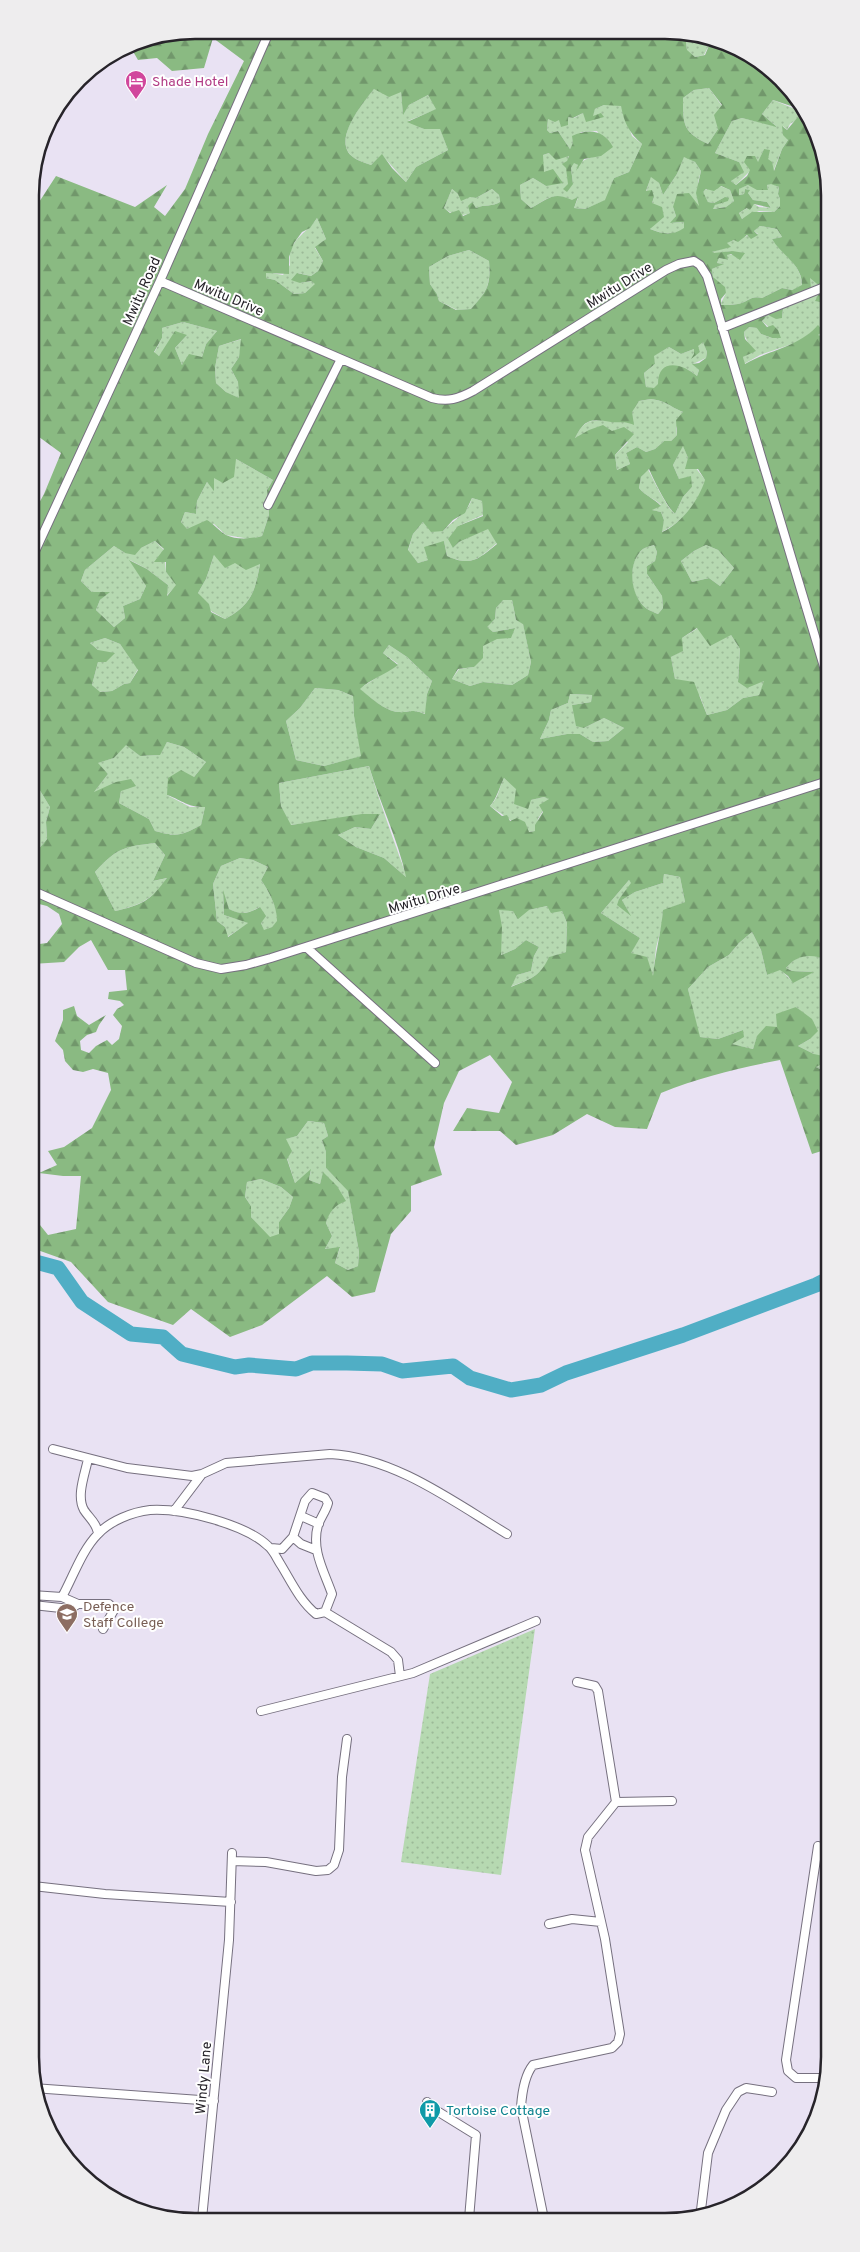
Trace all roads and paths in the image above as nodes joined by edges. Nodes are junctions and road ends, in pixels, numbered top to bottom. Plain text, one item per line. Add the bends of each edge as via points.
1 (266, 39) edge
2 (160, 281) junction
3 (821, 288) edge
4 (722, 328) junction
5 (341, 359) junction
6 (268, 506) dead end
7 (39, 543) edge
8 (821, 657) edge
9 (821, 783) edge
10 (39, 894) edge
11 (306, 947) junction
12 (435, 1063) dead end
13 (53, 1449) dead end
14 (88, 1459) junction
15 (202, 1474) junction
16 (174, 1511) junction
17 (301, 1516) junction
18 (319, 1524) junction
19 (98, 1534) junction
20 (507, 1534) dead end
21 (293, 1537) junction
22 (271, 1548) junction
23 (316, 1550) junction
24 (39, 1596) edge
25 (62, 1597) junction
26 (78, 1604) junction
27 (39, 1606) edge
28 (325, 1612) junction
29 (536, 1621) dead end
30 (103, 1630) dead end
31 (400, 1676) junction
32 (577, 1682) dead end
33 (261, 1711) dead end
34 (347, 1739) dead end
35 (616, 1802) junction
36 (672, 1802) dead end
37 (818, 1846) dead end
38 (232, 1852) dead end
39 (232, 1861) junction
40 (39, 1887) edge
41 (230, 1902) junction
42 (601, 1922) junction
43 (549, 1924) dead end
44 (820, 2078) edge
45 (42, 2089) edge
46 (772, 2092) dead end
47 (214, 2101) junction
48 (427, 2102) dead end
49 (701, 2209) edge
50 (203, 2213) edge
51 (470, 2213) edge
52 (543, 2213) edge

1 - 2 street, Mwitu Road
2 - 5 street, Mwitu Drive
2 - 7 street, Mwitu Road
3 - 4 street
4 - 5 street, Mwitu Drive via 707,276 694,261 666,270 458,399 444,401 432,398
4 - 8 street, Mwitu Drive
5 - 6 street
9 - 11 street, Mwitu Drive
10 - 11 street, Mwitu Drive via 196,963 221,969
11 - 12 street
13 - 14 street
14 - 15 street via 127,1468 182,1475
14 - 19 street via 80,1500
15 - 16 street
15 - 20 street via 226,1463 347,1455 414,1479
16 - 19 street via 140,1512 115,1522
16 - 22 street via 232,1526
17 - 18 street
17 - 18 street via 305,1501 312,1493 325,1498 328,1503
17 - 21 street
18 - 23 street
19 - 25 street
21 - 22 street via 282,1549
21 - 23 street
22 - 28 street via 305,1605 316,1614
23 - 28 street via 332,1594
24 - 25 street
25 - 26 street
26 - 27 street via 70,1609
26 - 30 street via 109,1604 114,1610
28 - 31 street via 391,1652 398,1660
29 - 31 street
31 - 33 street
32 - 35 street via 595,1686 598,1691
34 - 39 street via 339,1850 334,1865 328,1870 316,1871 266,1862
35 - 36 street
35 - 42 street via 585,1844
37 - 44 street via 786,2060 788,2071 796,2078
38 - 39 street, Windy Lane
39 - 41 street, Windy Lane
40 - 41 street
41 - 47 street, Windy Lane
42 - 43 street via 572,1919
42 - 52 street via 620,2034 618,2042 612,2048 533,2065 522,2092 521,2107
45 - 47 street
46 - 49 street via 746,2088 738,2092 726,2110 708,2153
47 - 50 street, Windy Lane
48 - 51 street via 476,2135

